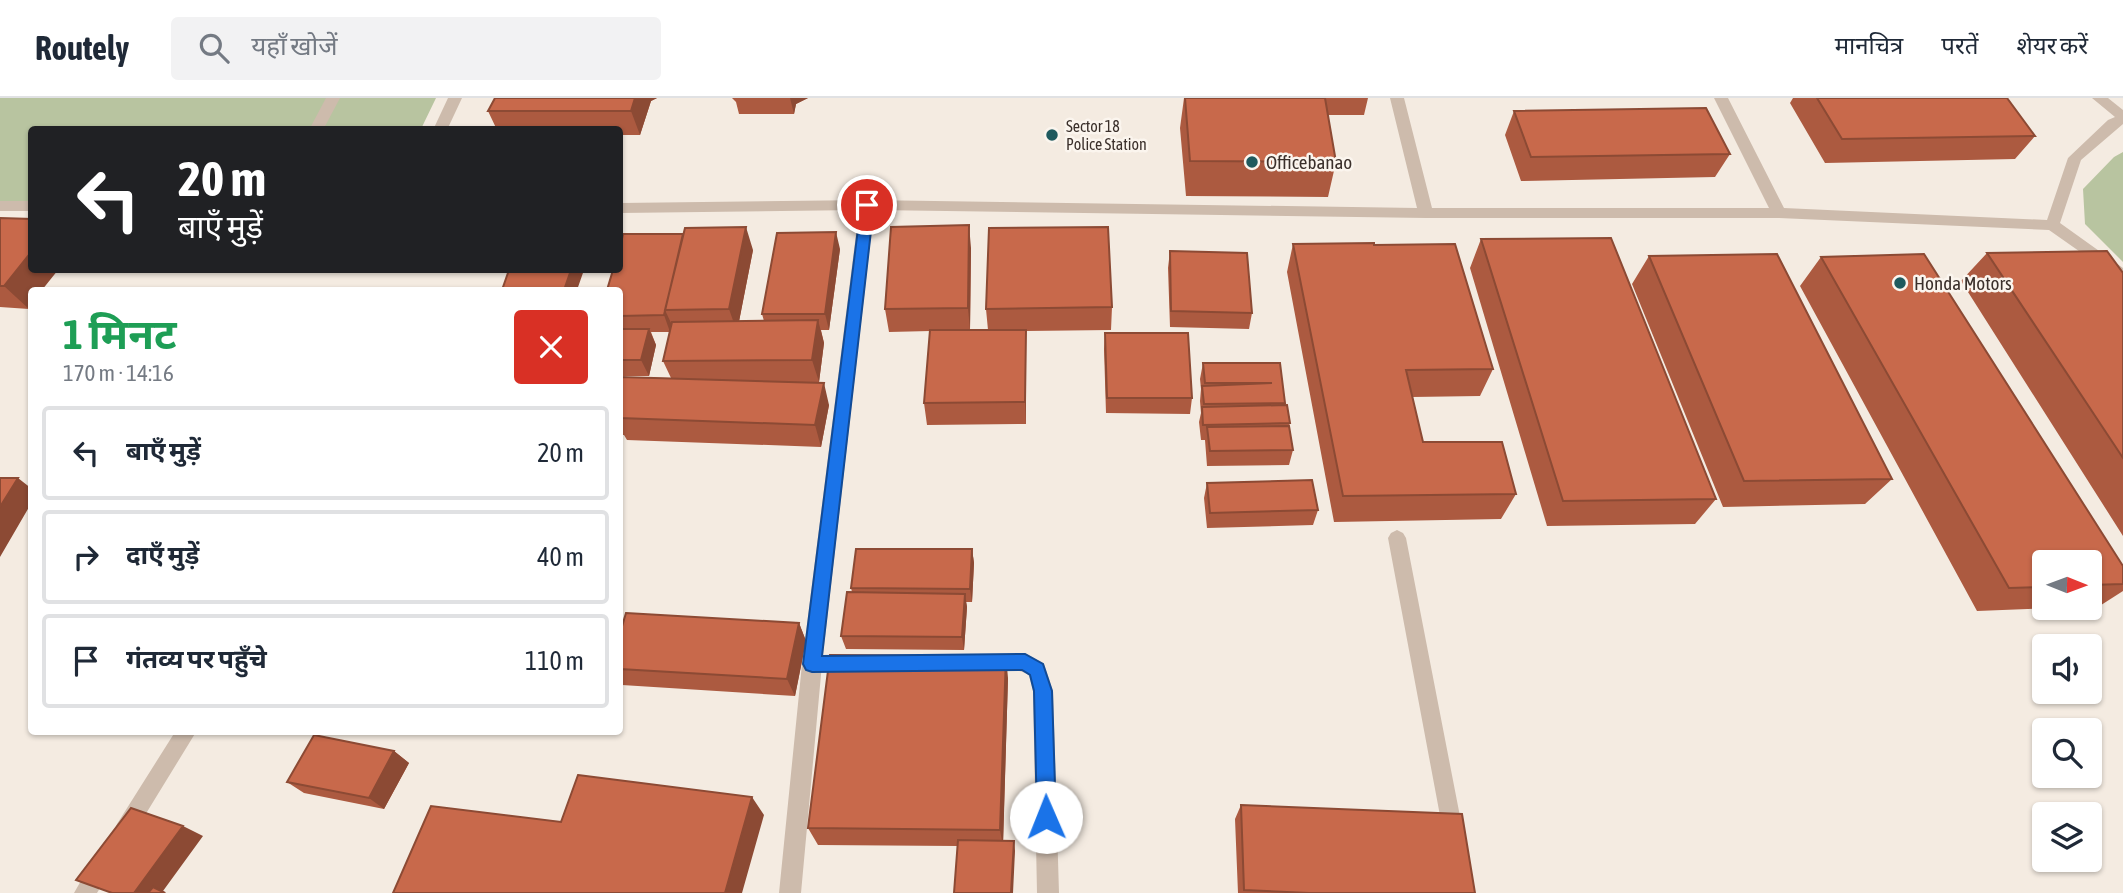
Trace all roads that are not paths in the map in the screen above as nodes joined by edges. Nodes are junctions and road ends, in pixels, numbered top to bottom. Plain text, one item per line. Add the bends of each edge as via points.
1 (333, 98) edge
2 (455, 98) edge
3 (1397, 98) edge
4 (1721, 98) edge
5 (2099, 98) edge
6 (2123, 118) edge
7 (318, 126) edge
8 (442, 126) edge
9 (867, 205) junction
10 (0, 206) edge
11 (28, 206) edge
12 (623, 208) edge
13 (1426, 213) junction
14 (1779, 213) junction
15 (2052, 225) junction
16 (2123, 276) edge
17 (1397, 538) dead end
18 (958, 663) edge
19 (184, 735) edge
20 (1457, 852) edge
21 (85, 893) edge
22 (790, 893) edge
23 (1048, 893) edge

1 - 7 street
2 - 8 street
3 - 13 street
4 - 14 street
5 - 6 street
6 - 15 street via 2075,158
9 - 12 street
9 - 13 street
9 - 22 street
10 - 11 street
13 - 14 street
14 - 15 street
15 - 16 street
17 - 20 street
18 - 23 street via 1025,662 1037,670 1043,691
19 - 21 street

